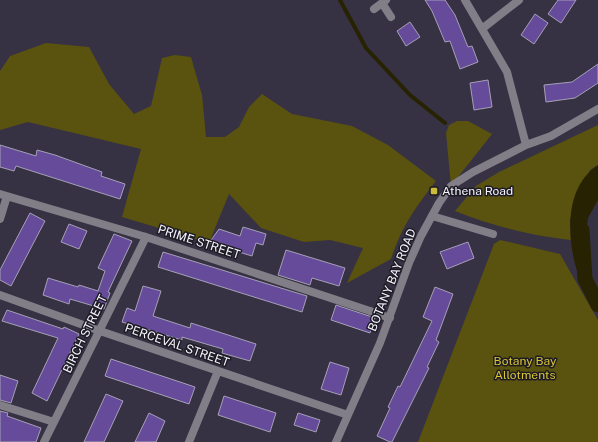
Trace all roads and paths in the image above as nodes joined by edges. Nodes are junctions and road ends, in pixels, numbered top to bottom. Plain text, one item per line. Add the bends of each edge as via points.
1 (465, 0) edge
2 (520, 0) edge
3 (384, 2) edge
4 (374, 9) dead end
5 (391, 17) dead end
6 (483, 28) junction
7 (598, 109) edge
8 (526, 145) junction
9 (3, 195) edge
10 (432, 216) junction
11 (0, 219) edge
12 (494, 234) dead end
13 (146, 237) junction
14 (0, 295) edge
15 (390, 318) junction
16 (100, 331) junction
17 (218, 371) junction
18 (0, 405) edge
19 (348, 415) junction
20 (54, 422) junction
21 (44, 442) edge
22 (189, 442) edge
23 (336, 442) edge

1 - 6 street
2 - 6 street
3 - 4 street
3 - 5 street
6 - 8 street via 508,72
7 - 8 street, BOTANY BAY ROAD via 551,136
8 - 10 street, BOTANY BAY ROAD via 451,186
9 - 11 street
9 - 13 street, PRIME STREET
10 - 12 street
10 - 15 street, BOTANY BAY ROAD via 409,263
13 - 15 street, PRIME STREET
13 - 16 street, BIRCH STREET
14 - 16 street, PERCEVAL STREET
15 - 19 street, BOTANY BAY ROAD
16 - 17 street, PERCEVAL STREET
16 - 20 street, BIRCH STREET
17 - 19 street, PERCEVAL STREET
17 - 22 street
18 - 20 street
19 - 23 street, BOTANY BAY ROAD
20 - 21 street, BIRCH STREET

